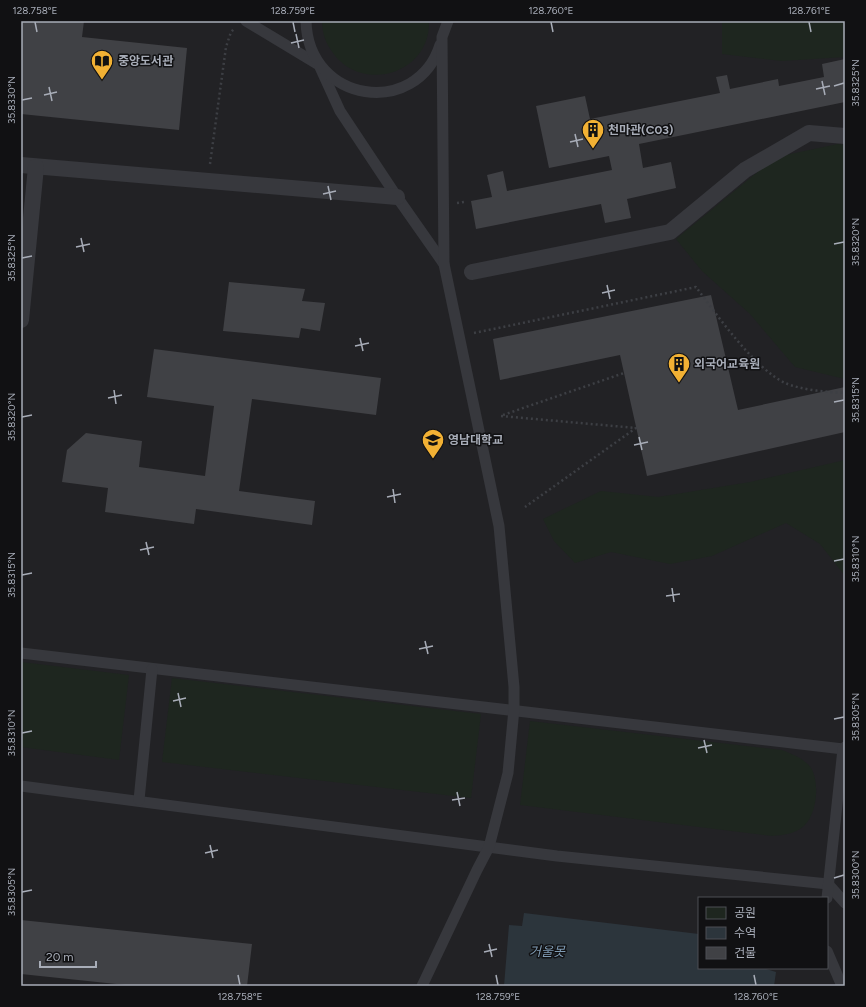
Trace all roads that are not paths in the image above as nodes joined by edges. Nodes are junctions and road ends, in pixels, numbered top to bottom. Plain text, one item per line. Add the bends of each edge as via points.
1 (306, 21) edge
2 (442, 21) edge
3 (448, 21) edge
4 (242, 24) edge
5 (442, 37) junction
6 (319, 65) junction
7 (845, 136) edge
8 (29, 166) edge
9 (397, 198) junction
10 (444, 264) junction
11 (472, 272) dead end
12 (21, 320) edge
13 (21, 653) edge
14 (152, 669) junction
15 (514, 709) junction
16 (844, 748) edge
17 (21, 786) edge
18 (139, 800) junction
19 (489, 847) junction
20 (828, 884) junction
21 (827, 897) edge
22 (845, 903) edge
23 (828, 953) edge
24 (432, 968) junction
25 (422, 986) edge
26 (430, 986) edge
27 (842, 986) edge

1 - 6 lane via 310,50
2 - 5 lane
3 - 5 lane
4 - 6 lane
5 - 6 lane via 429,66 405,86 390,91 363,91 343,85
5 - 10 lane
6 - 9 lane via 340,111
7 - 11 street via 809,133 745,170 670,232
8 - 9 street
8 - 12 street
9 - 10 lane
10 - 15 lane via 499,526
13 - 14 lane
14 - 15 lane
14 - 18 lane
15 - 16 lane
15 - 19 lane via 508,773
16 - 20 lane
17 - 18 lane
18 - 19 lane
19 - 20 lane
19 - 24 lane
20 - 21 lane
20 - 22 lane
23 - 27 lane
24 - 25 lane
24 - 26 lane

